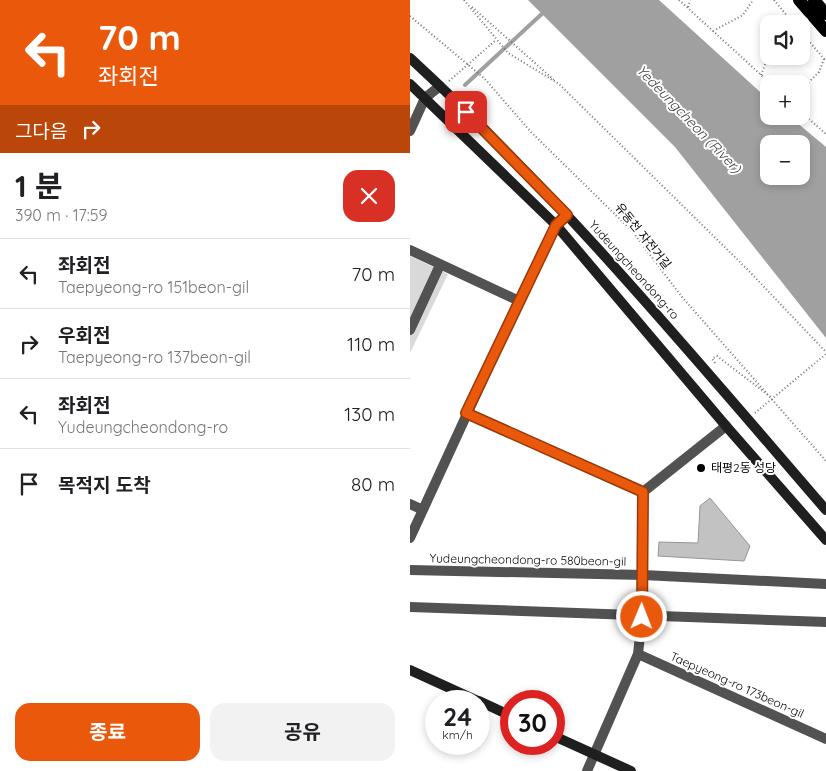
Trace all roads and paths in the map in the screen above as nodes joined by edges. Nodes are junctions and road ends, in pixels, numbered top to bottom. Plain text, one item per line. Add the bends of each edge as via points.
1 (464, 0) edge
2 (679, 0) edge
3 (690, 0) edge
4 (753, 0) edge
5 (774, 0) edge
6 (799, 0) edge
7 (814, 0) edge
8 (468, 4) junction
9 (688, 8) junction
10 (826, 14) edge
11 (786, 15) edge
12 (410, 16) edge
13 (713, 31) junction
14 (826, 31) edge
15 (496, 40) junction
16 (810, 42) edge
17 (410, 58) edge
18 (825, 60) edge
19 (468, 64) junction
20 (765, 65) edge
21 (761, 75) joint
22 (451, 80) dead end
23 (810, 81) edge
24 (410, 84) edge
25 (559, 84) junction
26 (440, 86) junction
27 (425, 98) junction
28 (810, 120) edge
29 (826, 128) edge
30 (410, 131) edge
31 (825, 133) edge
32 (567, 215) junction
33 (556, 225) junction
34 (410, 250) edge
35 (440, 265) junction
36 (519, 301) junction
37 (410, 330) edge
38 (826, 353) edge
39 (718, 366) dead end
40 (774, 400) junction
41 (766, 405) dead end
42 (466, 413) junction
43 (726, 426) junction
44 (826, 461) edge
45 (643, 492) junction
46 (410, 504) edge
47 (423, 510) junction
48 (826, 510) edge
49 (410, 538) edge
50 (826, 540) edge
51 (410, 570) edge
52 (643, 575) junction
53 (826, 584) edge
54 (410, 607) edge
55 (642, 617) junction
56 (826, 622) edge
57 (638, 654) junction
58 (410, 670) edge
59 (455, 690) edge
60 (826, 738) edge
61 (565, 741) edge
62 (594, 754) junction
63 (587, 771) edge
64 (631, 771) edge

1 - 8 path
2 - 9 path
3 - 9 path
4 - 13 path via 743,15
5 - 11 path
6 - 14 main road
7 - 10 main road
8 - 15 path
8 - 25 path
9 - 13 path
12 - 19 path, 유동천 자전거길
13 - 21 path
15 - 19 path
15 - 25 path via 508,53
16 - 18 path
17 - 26 main road, Yudeungcheondong-ro
18 - 23 path
19 - 22 path
19 - 40 path, 유동천 자전거길 via 632,232 682,297
20 - 21 path
24 - 27 main road
25 - 38 path via 748,270
26 - 27 street
26 - 32 main road, Yudeungcheondong-ro
27 - 30 street
27 - 33 main road
28 - 31 path
29 - 31 path
32 - 33 street
32 - 48 main road, Yudeungcheondong-ro
33 - 36 street
33 - 43 main road
34 - 35 street
35 - 36 street
35 - 37 street
36 - 42 street
38 - 40 path
39 - 40 path via 712,359 717,356
40 - 41 path
40 - 44 path, 유동천 자전거길
42 - 45 street
42 - 47 street
43 - 45 street
43 - 50 main road
45 - 52 street
46 - 47 street
47 - 49 street
51 - 52 street, Yudeungcheondong-ro 580beon-gil
52 - 53 street, Yudeungcheondong-ro 580beon-gil
52 - 55 street
54 - 55 street
55 - 56 street
55 - 57 street
57 - 60 street, Taepyeong-ro 173beon-gil
57 - 62 street
58 - 59 main road
61 - 62 main road
62 - 63 street
62 - 64 main road

